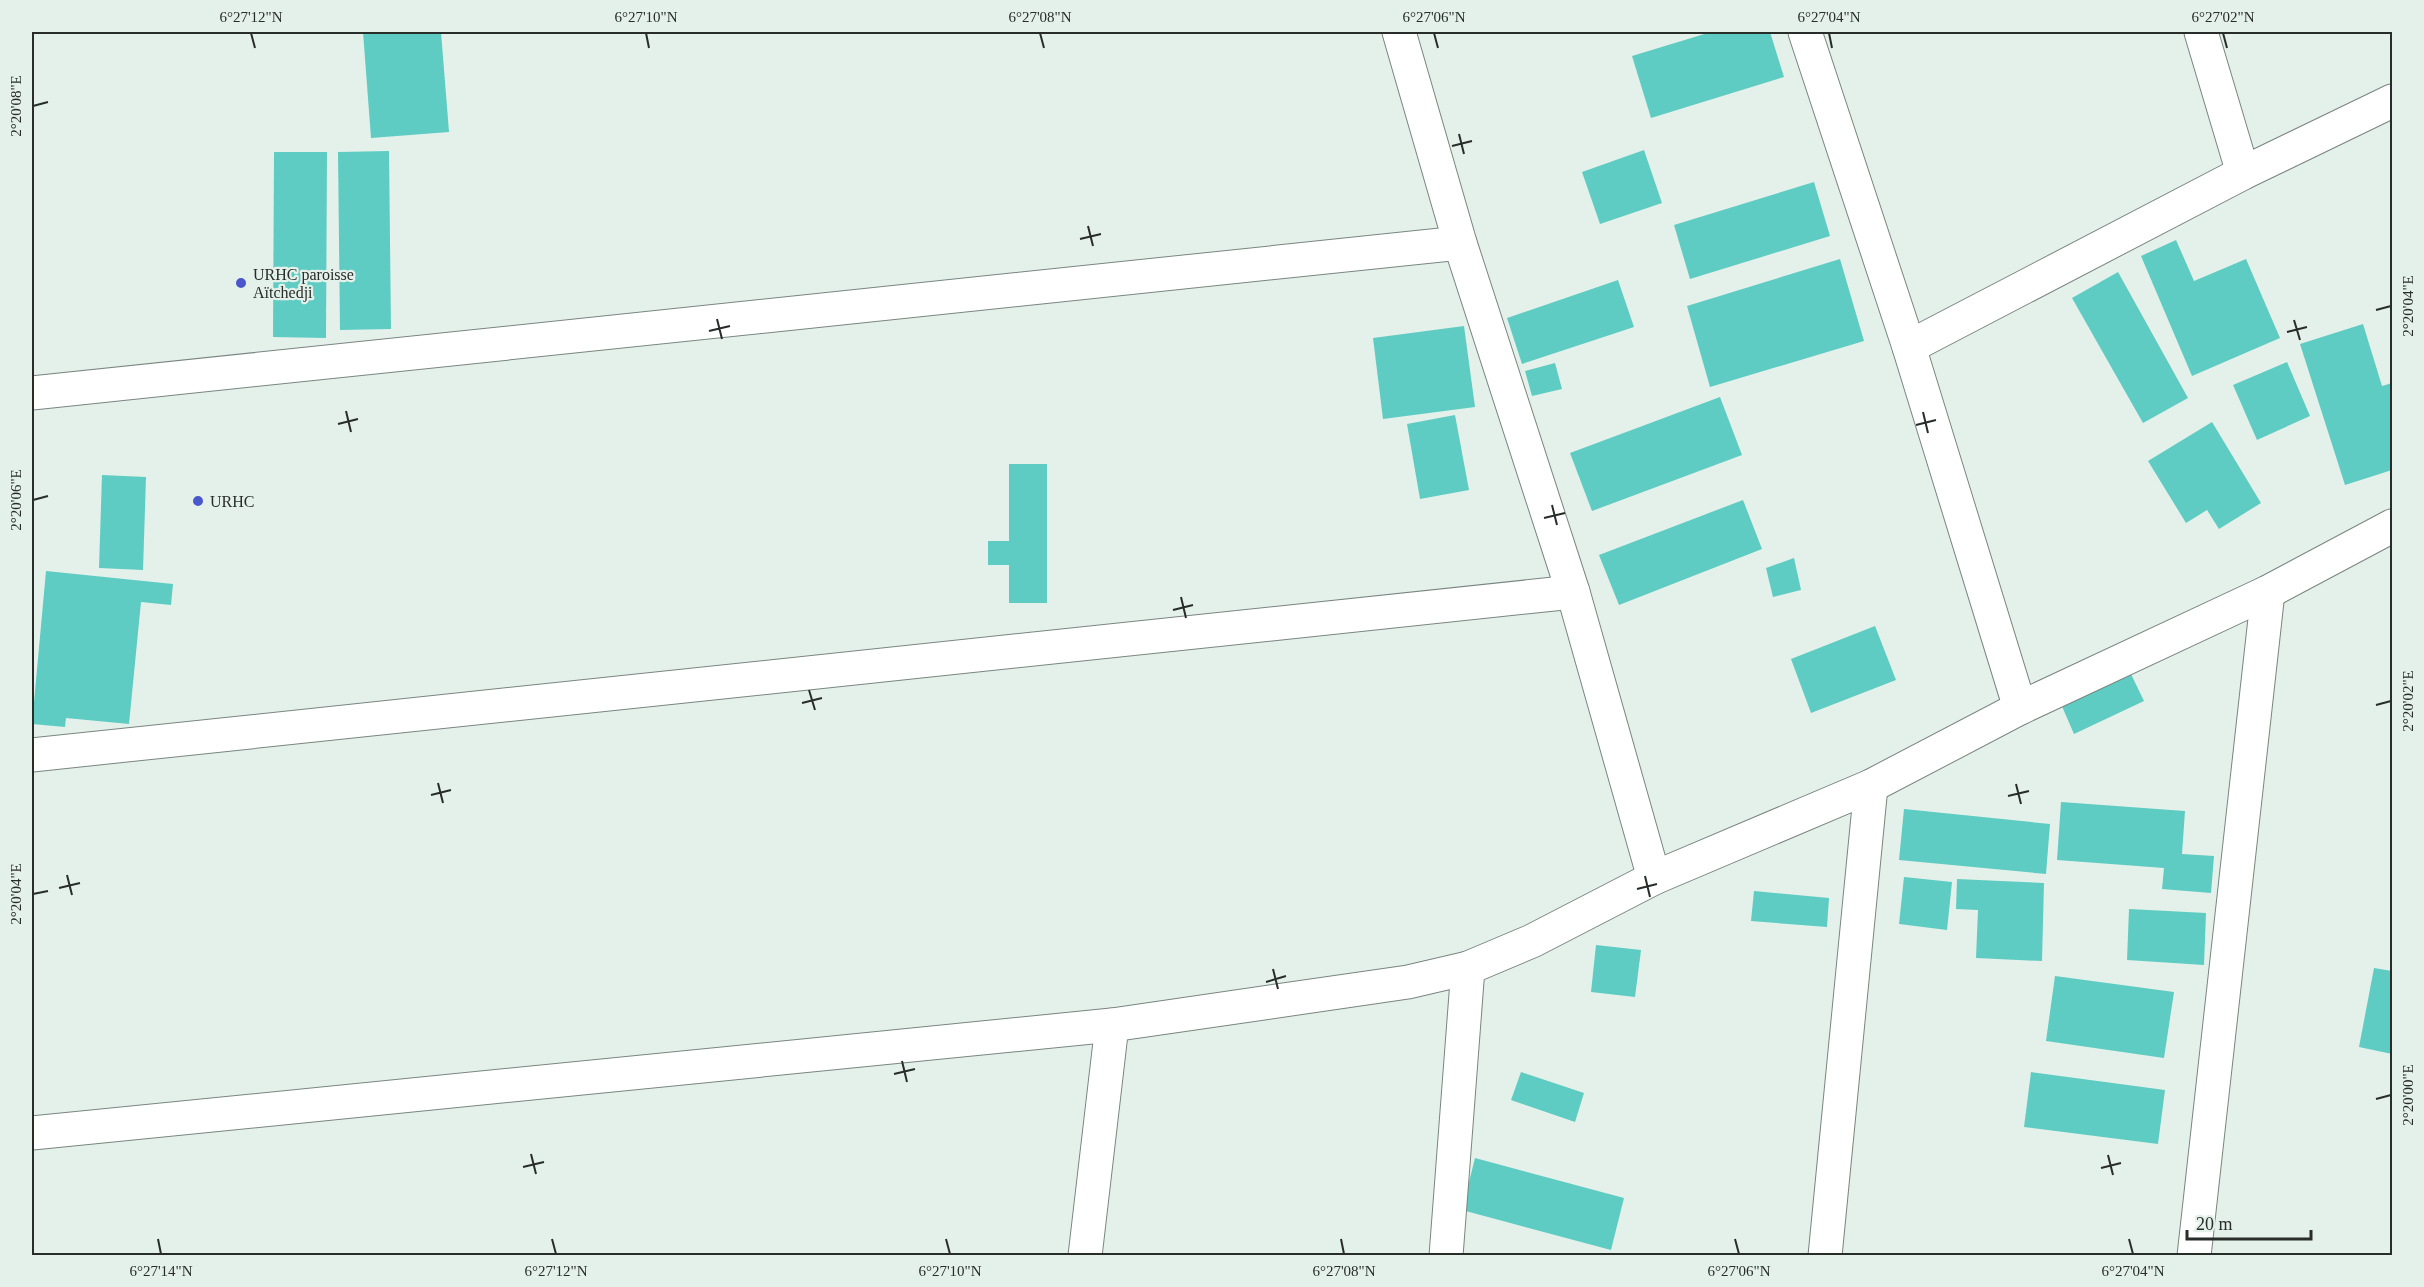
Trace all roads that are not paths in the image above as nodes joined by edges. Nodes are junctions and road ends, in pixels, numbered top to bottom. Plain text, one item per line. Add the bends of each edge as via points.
1 (1399, 32) edge
2 (1805, 32) edge
3 (2202, 32) edge
4 (2392, 101) edge
5 (2243, 172) junction
6 (1460, 243) junction
7 (1909, 347) junction
8 (32, 393) edge
9 (2392, 526) edge
10 (1573, 592) junction
11 (2268, 592) junction
12 (2020, 708) junction
13 (32, 755) edge
14 (1871, 786) junction
15 (1654, 878) junction
16 (1468, 968) junction
17 (1112, 1025) junction
18 (32, 1133) edge
19 (1085, 1256) edge
20 (1446, 1256) edge
21 (1825, 1256) edge
22 (2194, 1256) edge

1 - 6 street
2 - 7 street
3 - 5 street
4 - 5 street
5 - 7 street
6 - 8 street
6 - 10 street
7 - 12 street
9 - 11 street
10 - 13 street
10 - 15 street
11 - 12 street
11 - 22 street
12 - 14 street
14 - 15 street
14 - 21 street
15 - 16 street via 1532,941
16 - 17 street via 1408,982
16 - 20 street
17 - 18 street
17 - 19 street

